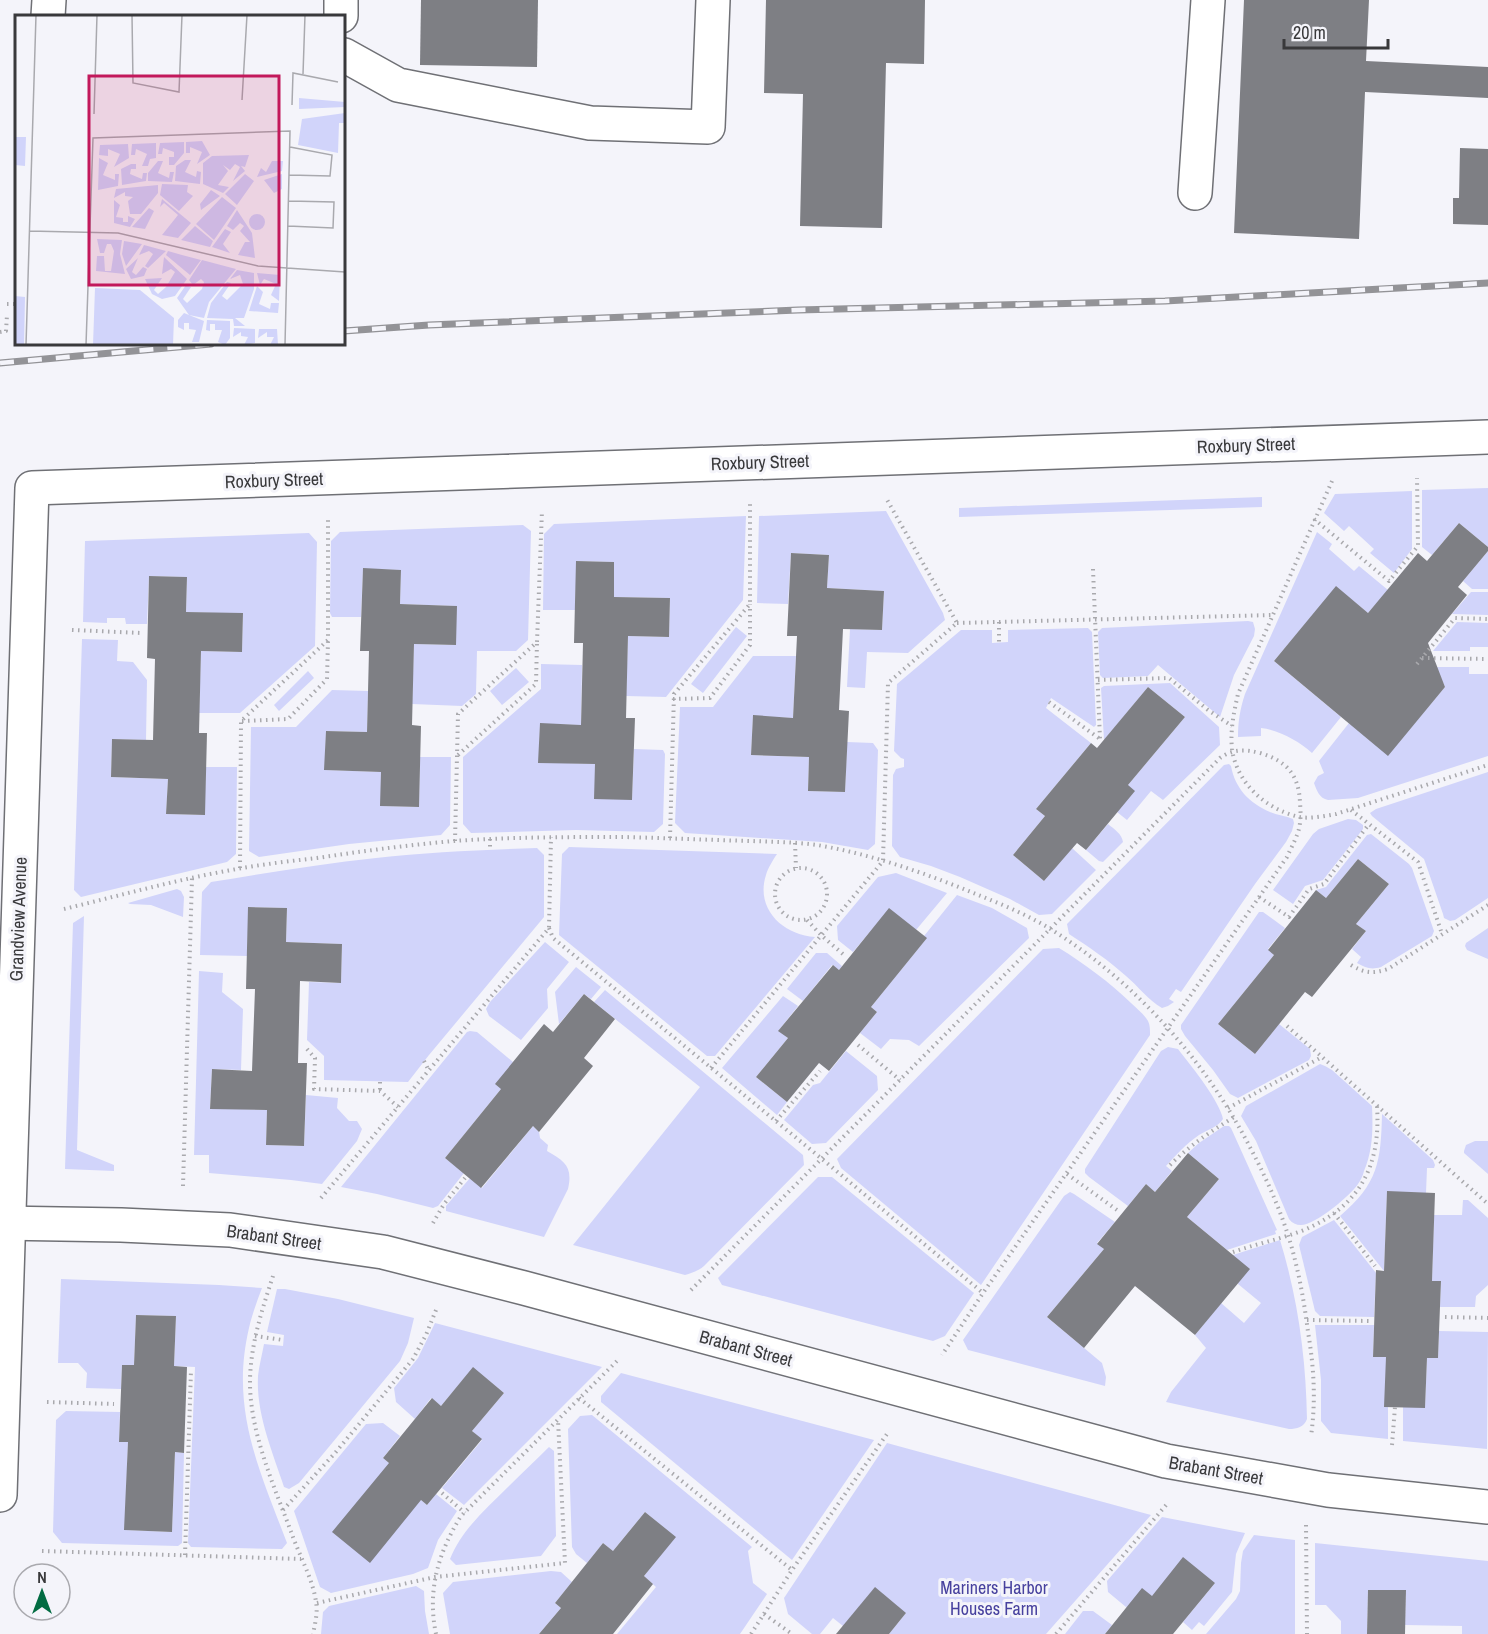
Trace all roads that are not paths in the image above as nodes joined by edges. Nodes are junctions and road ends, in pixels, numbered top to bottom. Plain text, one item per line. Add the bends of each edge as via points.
1 (49, 0) edge
2 (713, 0) edge
3 (1208, 0) edge
4 (48, 15) edge
5 (345, 56) edge
6 (1195, 193) dead end
7 (1488, 437) edge
8 (32, 488) joint
9 (4, 1223) edge
10 (0, 1495) edge
11 (1488, 1507) edge

1 - 4 street
2 - 5 street via 708,127 590,123 398,85
3 - 6 street
7 - 8 street, Roxbury Street
8 - 9 street, Grandview Avenue
9 - 10 street, Grandview Avenue
9 - 11 street, Brabant Street via 230,1230 383,1252 1166,1461 1328,1490

